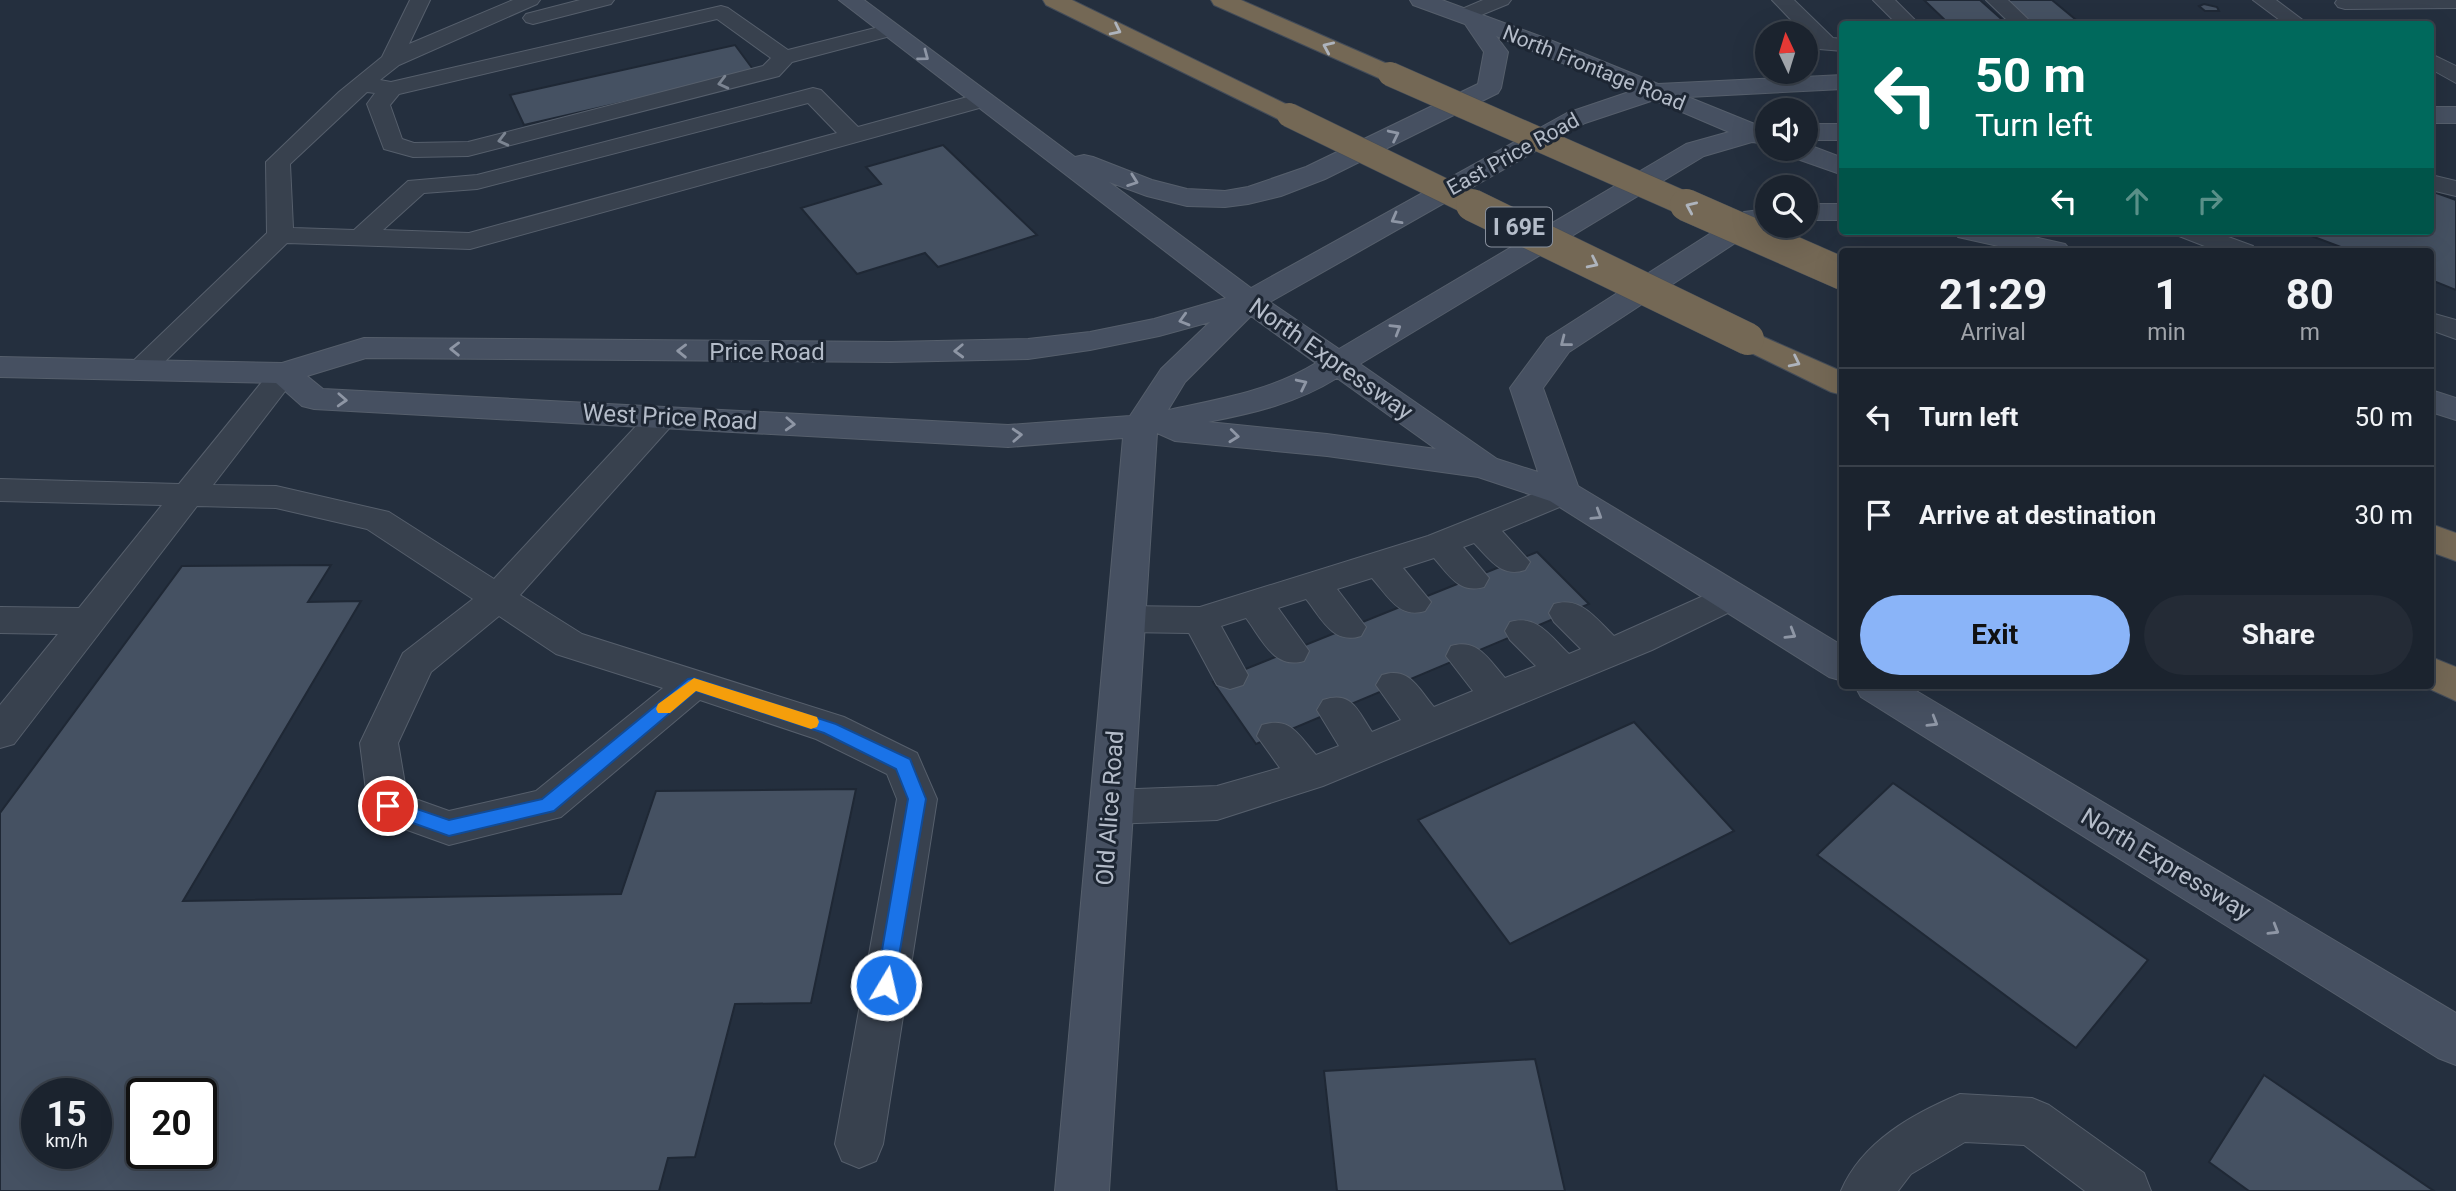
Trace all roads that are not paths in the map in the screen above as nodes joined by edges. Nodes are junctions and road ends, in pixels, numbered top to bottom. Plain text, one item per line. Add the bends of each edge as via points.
1 (420, 0) edge
2 (604, 0) edge
3 (702, 0) edge
4 (850, 0) edge
5 (1054, 0) edge
6 (1222, 0) edge
7 (1421, 0) edge
8 (1501, 0) edge
9 (1782, 0) edge
10 (1884, 0) edge
11 (1996, 0) edge
12 (2263, 0) edge
13 (2342, 2) edge
14 (2456, 2) edge
15 (531, 9) edge
16 (720, 12) junction
17 (1468, 19) junction
18 (1906, 21) edge
19 (2020, 21) edge
20 (2294, 21) edge
21 (2372, 21) edge
22 (891, 30) junction
23 (1839, 45) edge
24 (784, 57) junction
25 (391, 60) junction
26 (1658, 76) junction
27 (1839, 80) edge
28 (361, 85) junction
29 (391, 89) junction
30 (982, 100) junction
31 (2434, 115) edge
32 (2456, 115) edge
33 (1755, 131) edge
34 (1818, 132) edge
35 (1839, 132) edge
36 (853, 135) junction
37 (1755, 137) edge
38 (1046, 150) junction
39 (1818, 158) edge
40 (1839, 166) edge
41 (2434, 183) edge
42 (2456, 189) edge
43 (1818, 212) edge
44 (1839, 212) edge
45 (1755, 218) edge
46 (280, 235) junction
47 (1986, 235) edge
48 (2017, 235) edge
49 (2199, 235) edge
50 (361, 237) junction
51 (2044, 248) edge
52 (2050, 248) edge
53 (2233, 248) edge
54 (1839, 272) edge
55 (1249, 301) junction
56 (2434, 322) edge
57 (2456, 330) edge
58 (1338, 364) junction
59 (0, 367) edge
60 (140, 370) junction
61 (284, 373) junction
62 (1839, 383) edge
63 (2434, 401) edge
64 (2456, 410) edge
65 (662, 417) junction
66 (1141, 426) junction
67 (1485, 467) junction
68 (0, 491) edge
69 (189, 493) junction
70 (1563, 494) junction
71 (1479, 528) junction
72 (2434, 538) edge
73 (1440, 544) junction
74 (2456, 548) edge
75 (1513, 562) dead end
76 (1380, 564) junction
77 (1472, 578) dead end
78 (1313, 584) junction
79 (1730, 597) junction
80 (497, 598) junction
81 (1413, 602) dead end
82 (1254, 603) junction
83 (1567, 613) dead end
84 (1125, 619) junction
85 (0, 620) edge
86 (1200, 620) junction
87 (88, 621) junction
88 (1348, 627) dead end
89 (1523, 631) dead end
90 (1291, 651) dead end
91 (1608, 653) junction
92 (1464, 656) dead end
93 (1839, 664) edge
94 (1562, 670) junction
95 (2434, 674) edge
96 (1230, 675) dead end
97 (694, 684) junction
98 (1395, 685) dead end
99 (2456, 685) edge
100 (1880, 689) edge
101 (1499, 696) junction
102 (1336, 710) dead end
103 (1427, 726) junction
104 (0, 733) edge
105 (1276, 736) dead end
106 (1365, 752) junction
107 (1309, 775) junction
108 (1110, 807) junction
109 (2456, 1041) edge
110 (859, 1144) dead end
111 (1082, 1191) edge
112 (1866, 1191) edge
113 (2126, 1191) edge

1 - 25 lane
2 - 15 lane
3 - 16 lane
4 - 22 main road, North Expressway
5 -> 62 highway, I 69E, bridge
54 -> 6 highway, bridge
7 - 17 main road, North Frontage Road
8 - 17 lane
9 - 23 lane via 1827,44
10 - 18 lane
11 - 19 lane
12 - 20 lane
13 - 14 lane
13 - 21 lane
15 - 25 lane
16 - 24 lane
16 - 29 lane
17 - 26 main road, North Frontage Road via 1542,45
38 -> 17 main road via 1167,193 1200,200 1261,194 1489,88 1496,52
22 - 24 lane
22 -> 30 main road, North Expressway
24 -> 29 lane via 771,71 468,149 413,150 391,144 378,104
25 - 28 lane
26 - 27 main road, East Price Road via 1765,83
26 - 33 main road, North Frontage Road
26 -> 55 main road, East Price Road
28 - 29 lane
28 - 46 lane via 278,162
30 - 36 lane
30 - 38 main road, North Expressway
31 - 32 main road
34 - 35 main road
36 - 50 lane via 470,241
36 - 50 lane via 813,95 477,182 417,186
58 -> 37 main road via 1695,150
38 - 55 main road, North Expressway
39 - 40 main road
41 - 42 lane
43 - 44 main road
45 -> 70 main road via 1558,345 1526,388
46 - 50 lane
46 - 60 lane
47 - 51 main road
48 - 52 main road
49 - 53 lane
55 - 58 main road, North Expressway
55 -> 61 main road, Price Road via 1147,330 1028,349 365,348
55 - 66 main road via 1171,376
56 - 57 lane
66 -> 58 main road, West Price Road via 1255,402 1301,386
58 - 67 main road, North Expressway
59 - 60 main road
60 - 61 main road
61 -> 65 main road, West Price Road via 314,399
61 - 69 lane
63 - 64 main road
65 -> 66 main road, West Price Road via 1008,436
65 - 80 lane
66 -> 67 main road
66 - 84 main road, Old Alice Road
67 - 70 main road, North Expressway
68 - 69 lane
69 - 80 lane via 276,496 377,520
69 - 87 lane
70 - 71 lane
70 -> 79 main road, North Expressway
71 - 73 lane
71 - 75 lane
72 - 74 highway
73 - 76 lane
73 - 77 lane
76 - 78 lane
76 - 81 lane
78 - 82 lane
78 - 88 lane
79 - 91 lane
79 -> 93 main road, North Expressway
80 - 97 lane via 569,644
80 - 97 lane via 416,663 379,743 388,806 449,828 547,806
82 - 86 lane
82 - 90 lane
83 - 91 lane
84 - 86 lane
84 - 108 main road, Old Alice Road
85 - 87 lane
86 - 96 lane
87 - 104 lane
89 - 94 lane
91 - 94 lane
92 - 101 lane
94 - 101 lane
95 - 99 highway
97 - 110 lane via 830,729 904,764 917,799
98 - 103 lane
100 -> 109 main road, North Expressway
101 - 103 lane
102 - 106 lane
103 - 106 lane
105 - 107 lane
106 - 107 lane
107 - 108 lane via 1217,803
108 - 111 main road, Old Alice Road
112 - 113 lane via 1894,1157 1960,1118 2032,1122

